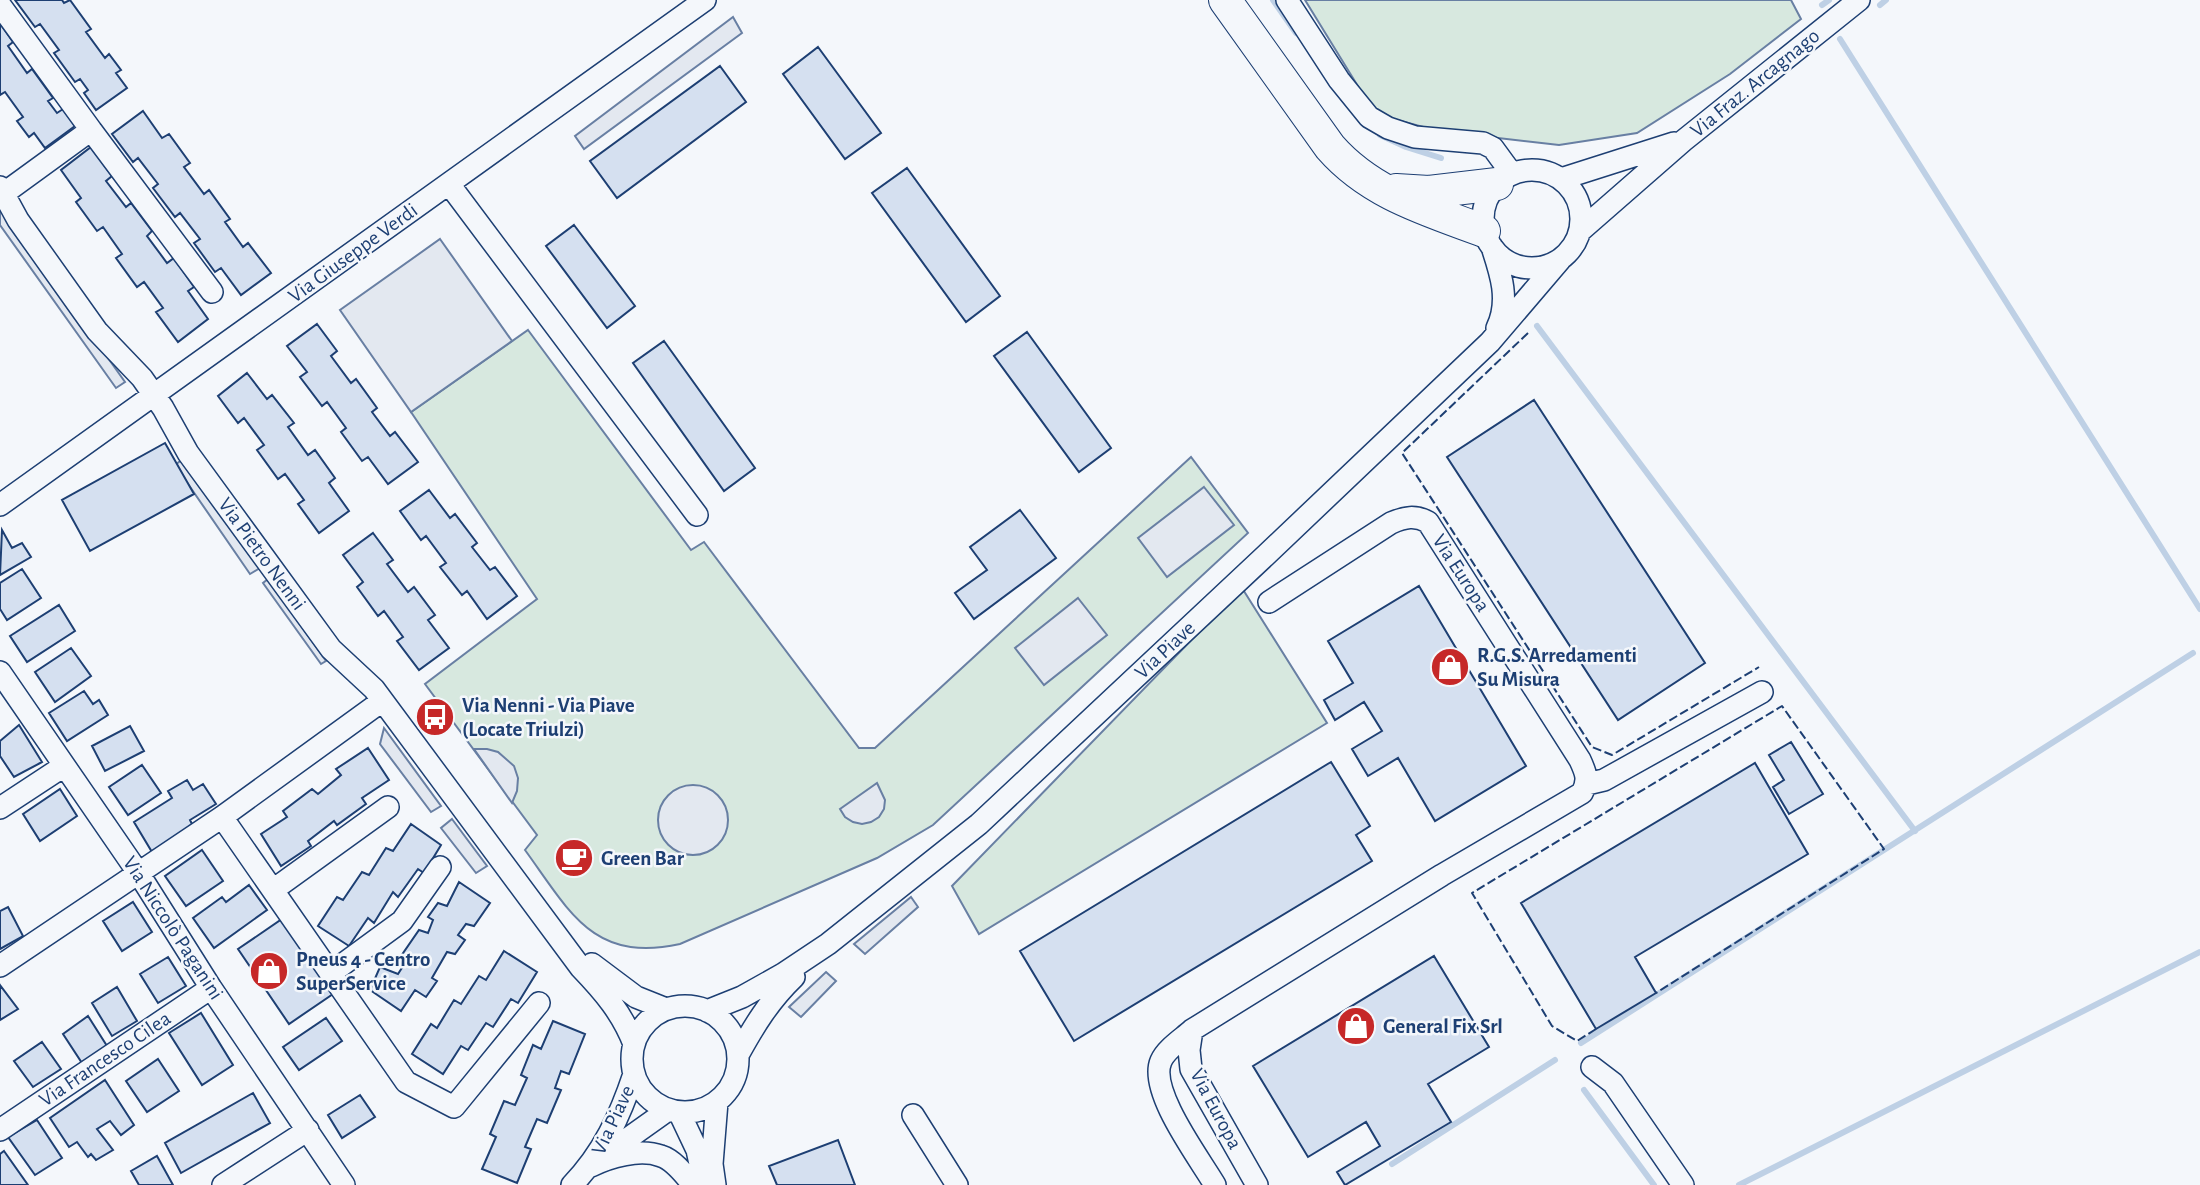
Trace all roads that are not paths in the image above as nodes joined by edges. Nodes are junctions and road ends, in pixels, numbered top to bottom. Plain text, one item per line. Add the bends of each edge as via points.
1 (705, 0) edge
2 (1225, 0) edge
3 (1287, 0) edge
4 (1860, 0) edge
5 (0, 5) edge
6 (91, 130) junction
7 (1683, 141) junction
8 (1504, 179) junction
9 (1561, 179) junction
10 (449, 184) junction
11 (1381, 189) junction
12 (2, 190) edge
13 (1580, 231) junction
14 (1488, 239) junction
15 (1560, 260) junction
16 (212, 292) dead end
17 (1490, 342) junction
18 (155, 396) junction
19 (0, 505) edge
20 (697, 515) dead end
21 (1269, 602) dead end
22 (0, 672) edge
23 (1762, 692) dead end
24 (382, 701) junction
25 (64, 766) junction
26 (1587, 784) junction
27 (388, 807) dead end
28 (0, 808) edge
29 (222, 817) junction
30 (440, 867) dead end
31 (139, 874) junction
32 (273, 890) junction
33 (538, 912) junction
34 (828, 944) junction
35 (0, 966) edge
36 (331, 973) junction
37 (211, 988) junction
38 (539, 1003) dead end
39 (666, 1009) junction
40 (707, 1011) junction
41 (1192, 1030) junction
42 (634, 1044) junction
43 (738, 1055) junction
44 (1592, 1067) dead end
45 (634, 1074) junction
46 (717, 1102) junction
47 (674, 1111) junction
48 (913, 1115) dead end
49 (0, 1130) edge
50 (308, 1130) junction
51 (598, 1162) junction
52 (223, 1185) edge
53 (344, 1185) edge
54 (572, 1185) edge
55 (693, 1185) edge
56 (706, 1185) edge
57 (715, 1185) edge
58 (957, 1185) edge
59 (1215, 1185) edge
60 (1257, 1185) edge
61 (1683, 1185) edge

1 - 10 street, Via Giuseppe Verdi
2 - 11 highway via 1329,147 1345,165
3 - 8 street via 1369,117 1415,137 1483,143 1493,148
4 - 7 street, Via Fraz. Arcagnago
5 - 6 street
6 - 12 street
6 - 16 street
7 - 9 street
7 - 13 street, Via Fraz. Arcagnago
8 - 9 street via 1537,169
8 - 11 highway via 1429,191
8 - 14 street, Via Piave via 1485,206
9 - 13 street via 1578,202
10 - 18 street, Via Giuseppe Verdi
10 - 20 street
11 - 14 highway
12 - 18 street, Via Pietro Nenni via 97,331
13 - 15 street, Via Piave
14 - 15 street via 1501,257 1515,265 1530,268
14 - 17 street, Via Piave via 1504,303
15 - 17 street, Via Piave
17 - 34 street, Via Piave via 979,824
18 - 19 street, Via Giuseppe Verdi
18 - 24 street, Via Pietro Nenni via 188,453 331,649
21 - 26 street, Via Europa via 1391,523 1404,517 1429,522 1580,760
22 - 25 street, Via Niccolò Paganini
23 - 26 street, Via Europa via 1604,780
24 - 29 street
24 - 33 street, Via Pietro Nenni
25 - 28 street
25 - 31 street, Via Niccolò Paganini
26 - 41 street, Via Europa via 1582,793
27 - 32 street
29 - 31 street
29 - 32 street
30 - 36 street via 402,921
31 - 35 street
31 - 37 street, Via Niccolò Paganini
32 - 36 street
33 - 39 street, Via Pietro Nenni via 610,978 636,997
33 - 42 street, Via Pietro Nenni via 609,997
34 - 40 street, Via Piave via 742,997
34 - 43 street, Via Piave via 774,996
36 - 38 street via 406,1082 454,1107
37 - 49 street, Via Francesco Cilea
37 - 50 street, Via Niccolò Paganini
39 - 40 street, Via Piave via 687,1006
39 - 42 street via 649,1020
40 - 43 street via 727,1027
41 - 59 street, Via Europa via 1166,1053 1158,1080
41 - 60 street, Via Europa via 1191,1069
42 - 45 street, Via Piave
43 - 46 street, Via Piave via 734,1079
44 - 61 street via 1614,1083
45 - 47 street, Via Piave via 645,1094
45 - 51 street, Via Piave
46 - 47 street via 698,1111
46 - 57 street via 712,1164
47 - 51 street
47 - 56 street via 691,1134
48 - 58 street
50 - 52 street
50 - 53 street, Via Niccolò Paganini
51 - 54 street, Via Piave
51 - 55 street via 639,1154 661,1156

